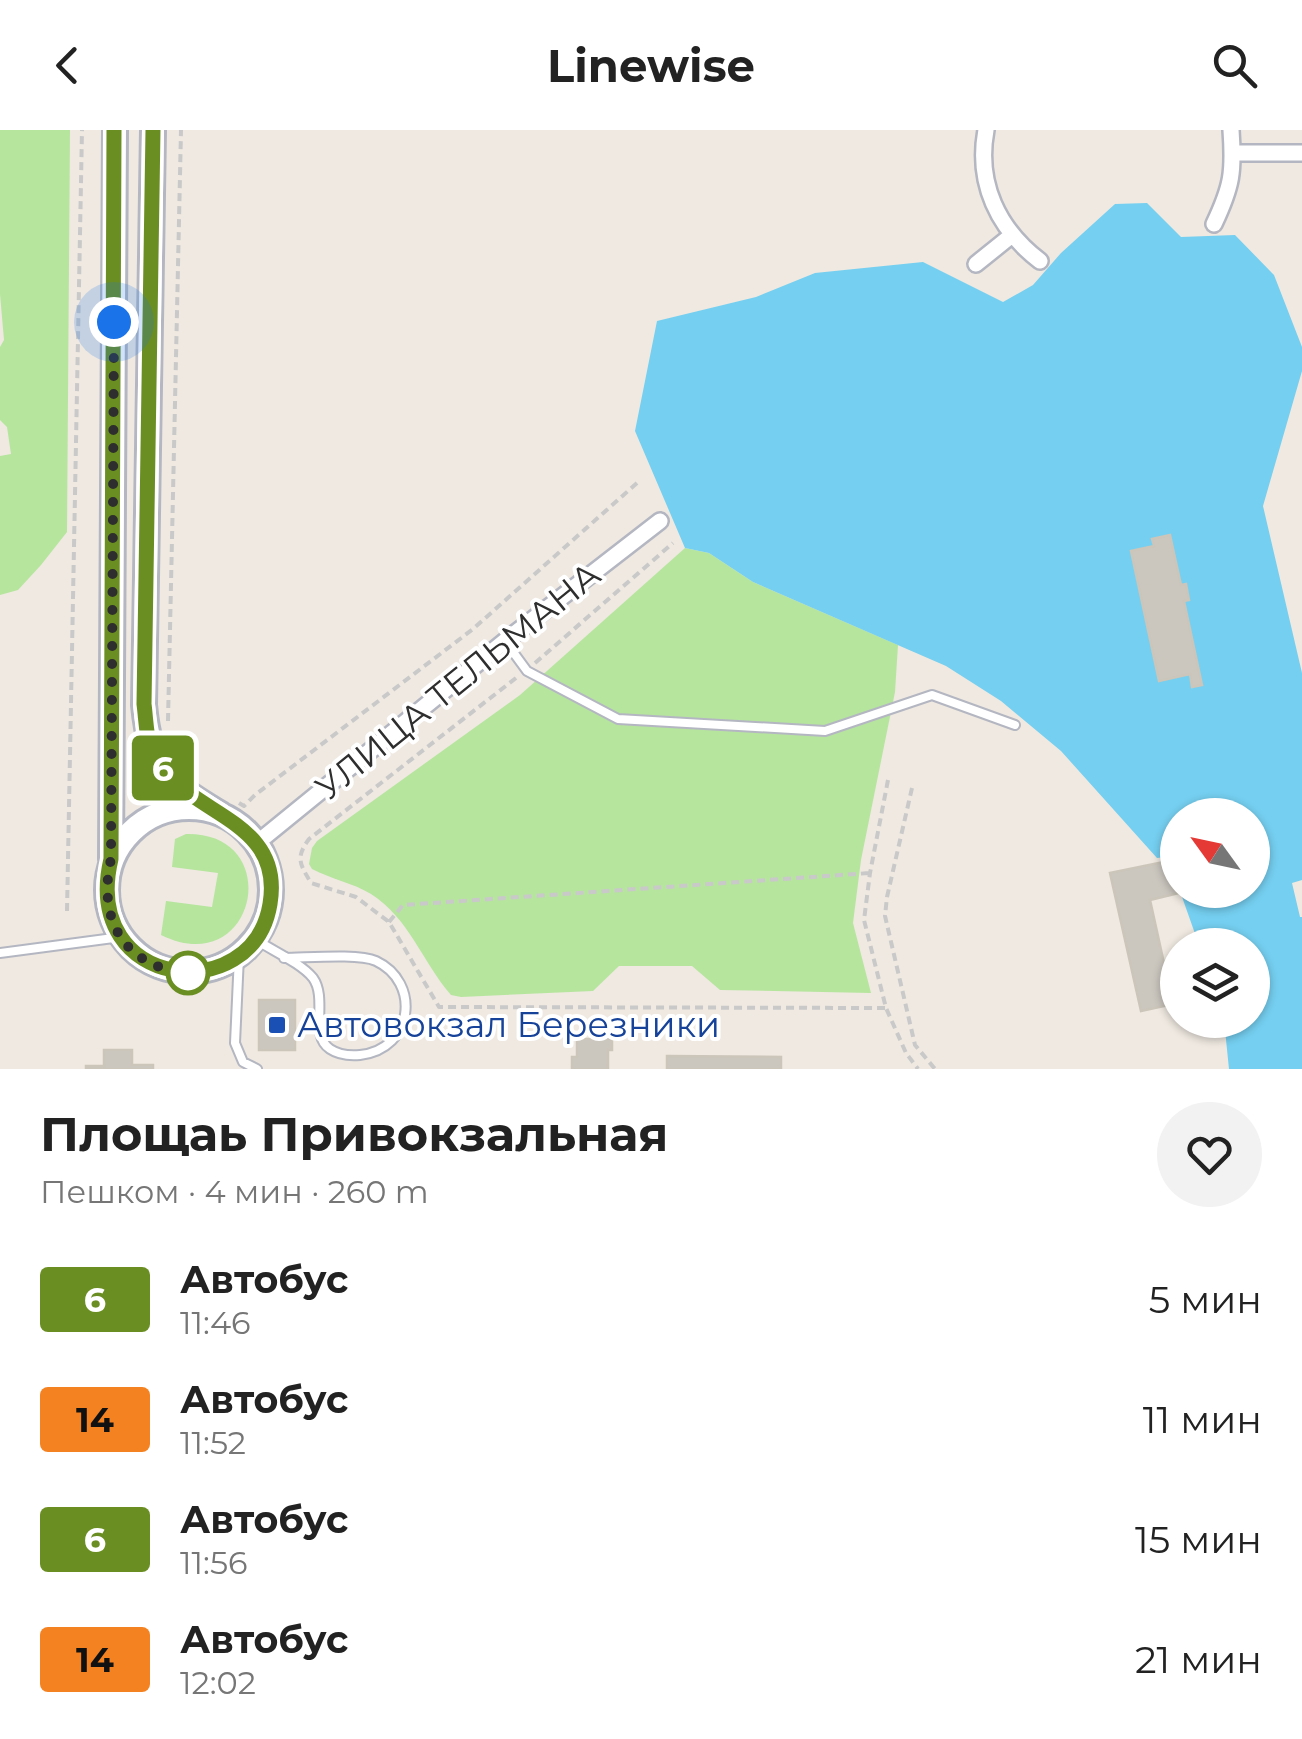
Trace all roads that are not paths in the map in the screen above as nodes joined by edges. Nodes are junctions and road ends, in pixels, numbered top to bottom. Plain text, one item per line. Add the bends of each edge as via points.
1 (114, 130) edge
2 (153, 130) edge
3 (986, 130) edge
4 (1231, 130) edge
5 (1233, 153) junction
6 (1302, 153) edge
7 (1214, 224) dead end
8 (1012, 235) junction
9 (1040, 261) dead end
10 (976, 264) dead end
11 (660, 521) dead end
12 (504, 640) junction
13 (1015, 725) dead end
14 (225, 806) junction
15 (256, 843) junction
16 (111, 859) junction
17 (120, 937) junction
18 (247, 948) junction
19 (0, 954) edge
20 (284, 958) junction
21 (257, 1069) edge

1 - 16 main road
2 - 14 main road via 146,729 151,750 177,785
3 - 8 street via 985,182
4 - 5 street
5 - 6 street
5 - 7 street via 1228,194
8 - 9 street
8 - 10 street
11 - 12 street, УЛИЦА ТЕЛЬМАНА
12 - 13 lane via 527,671 618,718 826,731 932,695
12 - 15 street, УЛИЦА ТЕЛЬМАНА
14 - 15 main road
14 - 16 main road via 150,817
15 - 18 main road via 272,882 270,906
16 - 17 main road via 106,898
17 - 18 main road via 145,960 188,973 216,968
17 - 19 lane
18 - 20 lane
18 - 21 lane via 235,1043 243,1062
20 - 20 lane via 314,980 325,1046 349,1056 394,1041 406,1010 400,982 388,970 360,958

